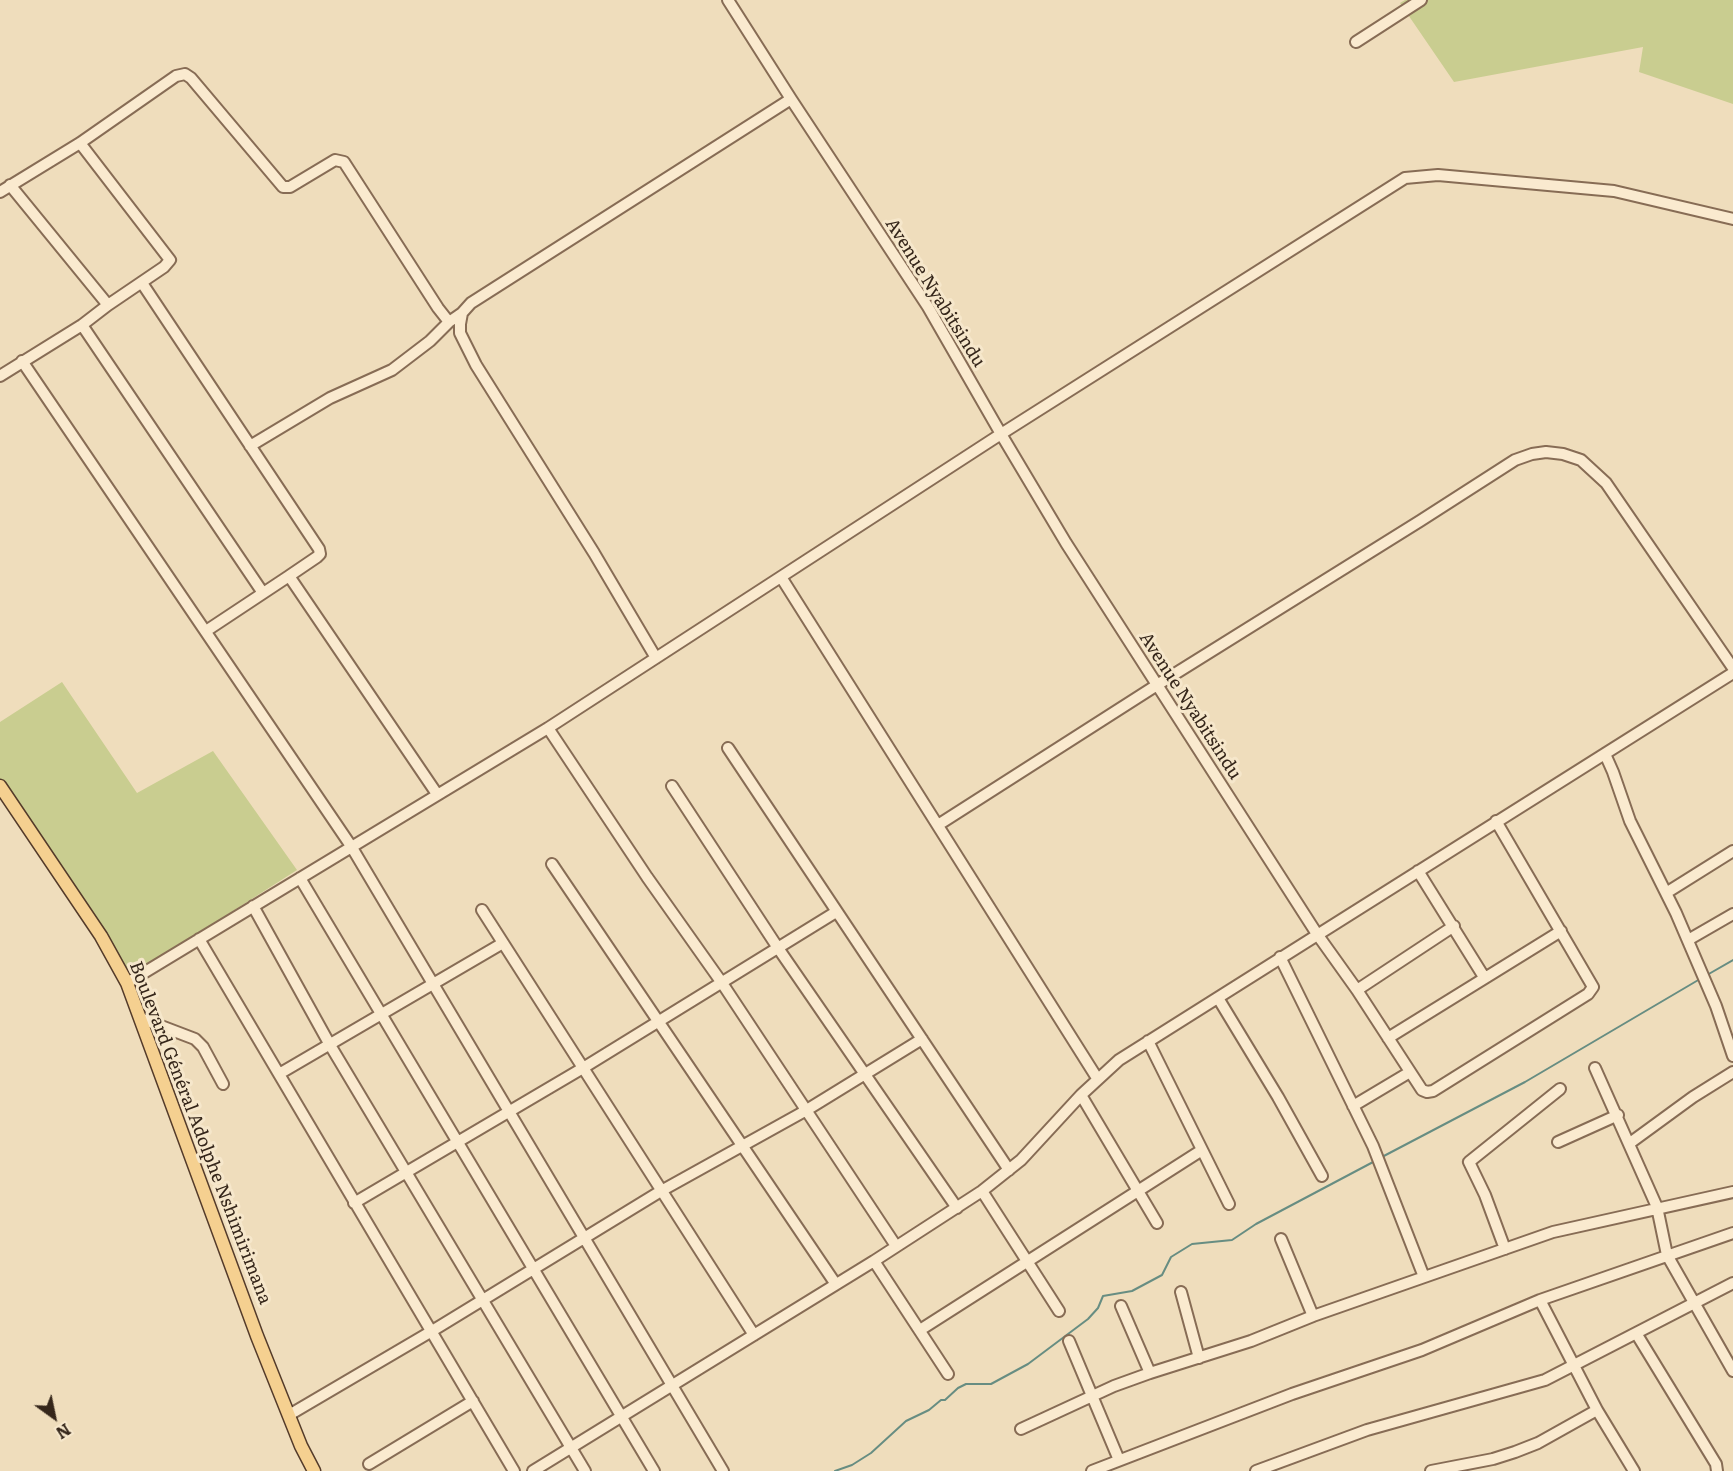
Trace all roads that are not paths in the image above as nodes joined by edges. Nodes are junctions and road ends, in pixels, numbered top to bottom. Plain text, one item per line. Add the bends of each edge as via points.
1 (728, 0) edge
2 (1421, 0) edge
3 (1356, 42) dead end
4 (791, 99) junction
5 (80, 143) junction
6 (10, 185) junction
7 (0, 192) edge
8 (1733, 219) edge
9 (142, 283) junction
10 (108, 305) junction
11 (462, 313) junction
12 (449, 322) junction
13 (82, 325) junction
14 (22, 362) junction
15 (0, 376) edge
16 (1001, 434) junction
17 (250, 446) junction
18 (289, 576) junction
19 (781, 578) junction
20 (263, 593) junction
21 (206, 631) junction
22 (656, 658) junction
23 (1733, 671) edge
24 (1157, 685) junction
25 (548, 728) junction
26 (728, 748) dead end
27 (1605, 754) junction
28 (0, 786) edge
29 (672, 786) dead end
30 (437, 794) junction
31 (1496, 822) junction
32 (938, 825) junction
33 (351, 846) junction
34 (1733, 851) edge
35 (552, 864) dead end
36 (1418, 871) junction
37 (300, 878) junction
38 (1666, 893) junction
39 (253, 906) junction
40 (482, 909) dead end
41 (836, 912) junction
42 (1733, 914) edge
43 (1454, 926) junction
44 (1561, 931) junction
45 (1317, 934) junction
46 (200, 939) junction
47 (1688, 940) junction
48 (503, 943) junction
49 (778, 948) junction
50 (1280, 957) junction
51 (1484, 977) junction
52 (127, 983) junction
53 (722, 983) junction
54 (433, 984) junction
55 (1357, 990) junction
56 (1218, 998) junction
57 (382, 1014) junction
58 (140, 1018) junction
59 (658, 1022) junction
60 (1388, 1038) junction
61 (922, 1040) junction
62 (1148, 1041) junction
63 (330, 1045) junction
64 (1733, 1055) edge
65 (583, 1068) junction
66 (1595, 1068) dead end
67 (1410, 1072) junction
68 (1733, 1072) edge
69 (279, 1074) junction
70 (866, 1075) junction
71 (1097, 1078) junction
72 (223, 1084) dead end
73 (1560, 1089) dead end
74 (1080, 1095) junction
75 (1353, 1106) junction
76 (509, 1111) junction
77 (805, 1111) junction
78 (1618, 1115) junction
79 (459, 1142) junction
80 (1558, 1142) dead end
81 (1630, 1143) junction
82 (744, 1146) junction
83 (1202, 1150) junction
84 (1009, 1170) junction
85 (407, 1172) junction
86 (1322, 1176) dead end
87 (1137, 1190) junction
88 (661, 1191) junction
89 (982, 1191) junction
90 (1733, 1192) edge
91 (354, 1203) junction
92 (1229, 1204) dead end
93 (1657, 1207) junction
94 (957, 1208) junction
95 (1157, 1223) dead end
96 (1733, 1233) edge
97 (585, 1238) junction
98 (1281, 1239) dead end
99 (896, 1246) junction
100 (1505, 1249) junction
101 (1667, 1256) junction
102 (874, 1261) junction
103 (1027, 1262) junction
104 (534, 1270) junction
105 (1424, 1277) junction
106 (835, 1283) junction
107 (1733, 1283) edge
108 (1181, 1292) dead end
109 (484, 1300) junction
110 (1540, 1300) junction
111 (1694, 1302) junction
112 (1121, 1306) dead end
113 (1059, 1311) dead end
114 (1313, 1316) junction
115 (920, 1330) junction
116 (432, 1331) junction
117 (1636, 1333) junction
118 (754, 1335) junction
119 (1069, 1341) dead end
120 (1199, 1358) junction
121 (1575, 1365) junction
122 (1733, 1371) edge
123 (1150, 1373) junction
124 (948, 1374) dead end
125 (672, 1385) junction
126 (1092, 1397) junction
127 (473, 1401) junction
128 (1597, 1410) junction
129 (289, 1415) junction
130 (620, 1416) junction
131 (1021, 1429) dead end
132 (301, 1446) junction
133 (571, 1447) junction
134 (1119, 1460) junction
135 (369, 1464) dead end
136 (305, 1471) edge
137 (314, 1471) edge
138 (514, 1471) edge
139 (534, 1471) edge
140 (585, 1471) edge
141 (654, 1471) edge
142 (723, 1471) edge
143 (1092, 1471) edge
144 (1256, 1471) edge
145 (1431, 1471) edge
146 (1634, 1471) edge
147 (1717, 1471) edge

1 - 4 street, Avenue Nyabitsindu
2 - 3 street
4 - 11 street via 471,303
4 - 16 street, Avenue Nyabitsindu via 928,307
5 - 6 street
5 - 9 street via 169,256 168,264
5 - 12 street via 176,76 188,75 284,187 335,160 344,162
6 - 7 street
6 - 10 street
8 - 16 street via 1614,191 1438,175 1410,177
9 - 10 street
9 - 17 street
10 - 13 street
11 - 12 street
11 - 22 street via 460,333 476,365
12 - 17 street via 392,370 330,398
13 - 14 street
13 - 20 street
14 - 15 street
14 - 21 street
16 - 19 street
16 - 24 street, Avenue Nyabitsindu
17 - 18 street via 319,549 317,558
18 - 20 street
18 - 30 street
19 - 22 street
19 - 32 street
20 - 21 street
21 - 33 street
22 - 25 street
23 - 24 street via 1606,483 1581,460 1546,452 1515,460
23 - 27 street
24 - 32 street
24 - 45 street, Avenue Nyabitsindu
25 - 30 street
25 - 53 street
26 - 41 street
27 - 31 street
27 - 38 street via 1630,821
28 - 52 main road, Boulevard Général Adolphe Nshimirimana via 101,936
29 - 49 street
30 - 33 street
31 - 36 street
31 - 44 street, Avenue Nyabitsindu
32 - 71 street
33 - 37 street
33 - 54 street
34 - 38 street
35 - 59 street
36 - 43 street
36 - 45 street
37 - 39 street
37 - 57 street
38 - 47 street
39 - 46 street
39 - 63 street
40 - 48 street
41 - 49 street
41 - 61 street
42 - 47 street
43 - 51 street
43 - 55 street
44 - 51 street
44 - 67 street, Avenue Nyabitsindu via 1592,983 1591,990 1432,1091 1422,1090
45 - 50 street
45 - 55 street, Avenue Nyabitsindu
46 - 52 street
46 - 69 street
47 - 64 street
48 - 54 street
48 - 65 street
49 - 53 street
49 - 70 street
50 - 56 street
50 - 75 street
51 - 60 street
52 - 58 main road, Boulevard Général Adolphe Nshimirimana
53 - 59 street
53 - 77 street
54 - 57 street
54 - 76 street
55 - 60 street, Avenue Nyabitsindu
56 - 62 street
56 - 86 street
57 - 63 street
57 - 79 street
58 - 72 street via 195,1039
58 - 129 main road, Boulevard Général Adolphe Nshimirimana
59 - 65 street
59 - 82 street
60 - 67 street, Avenue Nyabitsindu
61 - 70 street
61 - 84 street
62 - 71 street
62 - 83 street
63 - 69 street
63 - 85 street
65 - 76 street
65 - 88 street
66 - 78 street
67 - 75 street
68 - 81 street
69 - 91 street
70 - 77 street
70 - 94 street
71 - 74 street
73 - 100 street via 1469,1162
74 - 84 street
74 - 87 street
75 - 105 street via 1373,1146
76 - 79 street
76 - 97 street
77 - 82 street
77 - 99 street
78 - 80 street
78 - 81 street
79 - 85 street
79 - 104 street
81 - 93 street
82 - 88 street
82 - 106 street
83 - 87 street
83 - 92 street
84 - 89 street
85 - 91 street
85 - 109 street
87 - 95 street
87 - 103 street
88 - 97 street
88 - 118 street
89 - 94 street
89 - 103 street
90 - 93 street
91 - 116 street
93 - 100 street via 1553,1232
93 - 101 street
94 - 99 street
96 - 101 street
97 - 104 street
97 - 125 street
98 - 114 street
99 - 102 street
100 - 105 street
101 - 110 street
101 - 111 street
102 - 106 street
102 - 115 street
103 - 113 street
103 - 115 street
104 - 109 street
104 - 130 street
105 - 114 street
106 - 118 street
107 - 111 street
108 - 120 street
109 - 116 street
109 - 133 street
110 - 121 street
110 - 134 street via 1422,1350 1292,1394
111 - 117 street
111 - 122 street
112 - 123 street
114 - 120 street
115 - 124 street
116 - 127 street
116 - 129 street
117 - 121 street
117 - 147 street
118 - 125 street
119 - 126 street
120 - 123 street
121 - 128 street
121 - 144 street via 1545,1380 1393,1422
123 - 126 street
125 - 130 street
125 - 142 street
126 - 131 street
126 - 134 street
127 - 135 street
127 - 138 street
128 - 145 street via 1515,1452
128 - 146 street
129 - 132 main road, Boulevard Général Adolphe Nshimirimana
130 - 133 street
130 - 141 street
132 - 136 main road, Boulevard Général Adolphe Nshimirimana
132 - 137 main road, Boulevard Général Adolphe Nshimirimana
133 - 139 street
133 - 140 street
134 - 143 street

